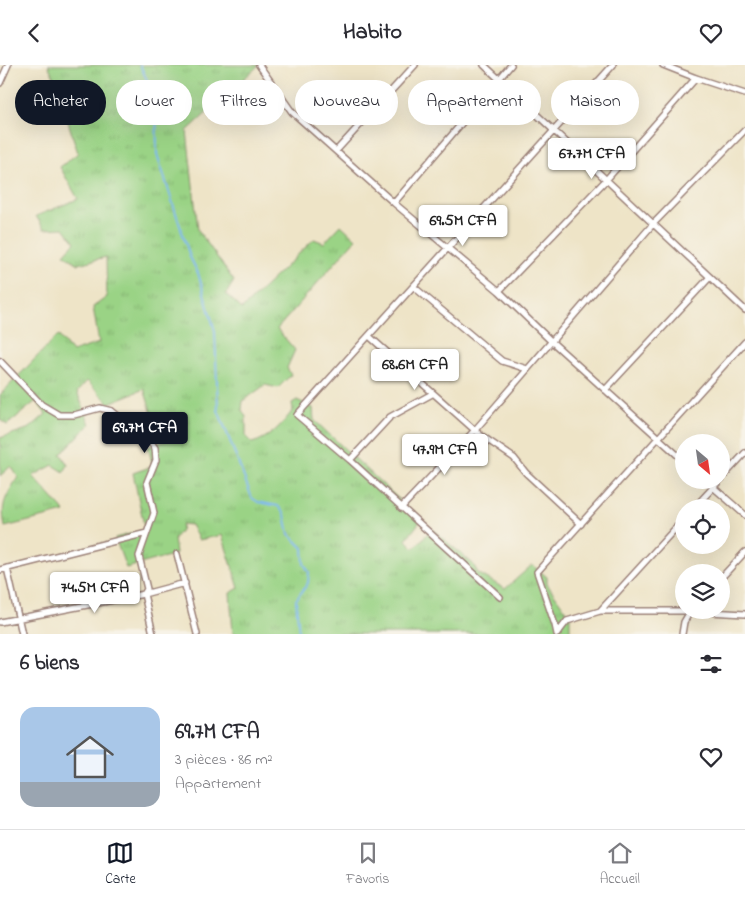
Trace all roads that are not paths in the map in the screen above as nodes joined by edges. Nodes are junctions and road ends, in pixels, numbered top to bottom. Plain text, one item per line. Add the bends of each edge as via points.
1 (8, 65) edge
2 (259, 65) edge
3 (415, 65) edge
4 (484, 65) edge
5 (511, 65) edge
6 (613, 65) edge
7 (664, 65) edge
8 (696, 78) junction
9 (499, 79) junction
10 (0, 83) edge
11 (745, 94) edge
12 (745, 130) edge
13 (555, 131) junction
14 (336, 151) junction
15 (606, 180) junction
16 (394, 203) junction
17 (653, 224) junction
18 (448, 249) junction
19 (710, 277) junction
20 (414, 287) junction
21 (499, 291) junction
22 (745, 310) edge
23 (369, 337) junction
24 (551, 341) junction
25 (744, 345) edge
26 (0, 361) edge
27 (527, 369) junction
28 (605, 390) junction
29 (432, 393) junction
30 (475, 430) junction
31 (659, 439) junction
32 (675, 453) edge
33 (745, 453) edge
34 (350, 460) junction
35 (730, 469) edge
36 (711, 489) edge
37 (715, 489) edge
38 (702, 499) edge
39 (401, 508) junction
40 (745, 515) edge
41 (581, 524) junction
42 (675, 529) edge
43 (147, 533) junction
44 (745, 552) edge
45 (177, 555) dead end
46 (7, 568) junction
47 (730, 568) edge
48 (0, 569) edge
49 (185, 583) junction
50 (144, 594) junction
51 (500, 597) dead end
52 (675, 610) edge
53 (600, 611) junction
54 (730, 613) edge
55 (745, 614) edge
56 (18, 619) junction
57 (686, 619) edge
58 (0, 622) edge
59 (22, 634) edge
60 (153, 634) edge
61 (197, 634) edge
62 (557, 634) edge
63 (682, 634) edge

1 - 10 street
2 - 14 street via 292,112
3 - 14 street
4 - 9 street
5 - 9 street
6 - 13 street
7 - 8 street
8 - 11 street
8 - 15 street
9 - 13 street
9 - 16 street
12 - 17 street
13 - 15 street
13 - 18 street
14 - 16 street
15 - 17 street
15 - 21 street
16 - 18 street
17 - 19 street
17 - 24 street
18 - 20 street
18 - 21 street
19 - 22 street
19 - 28 street
20 - 23 street
20 - 27 street via 502,361
21 - 24 street
23 - 29 street
23 - 34 street via 297,415
24 - 27 street
24 - 28 street
25 - 31 street
26 - 43 street via 42,405 59,415 74,415 100,408 112,411 127,428 148,438 155,448 156,460 146,482 154,513
27 - 30 street
28 - 31 street
29 - 30 street
29 - 34 street via 390,417
30 - 39 street
30 - 41 street via 514,458
31 - 32 street
31 - 41 street
33 - 35 street
34 - 39 street
36 - 38 street
37 - 40 street
39 - 51 street
41 - 62 street via 537,572
42 - 53 street
43 - 46 street
43 - 50 street via 139,557 147,589
44 - 47 street
45 - 49 street
46 - 48 street
46 - 56 street
49 - 50 street
49 - 61 street
50 - 56 street
50 - 60 street
52 - 53 street
53 - 62 street via 567,621
54 - 55 street
56 - 58 street
56 - 59 street
57 - 63 street

